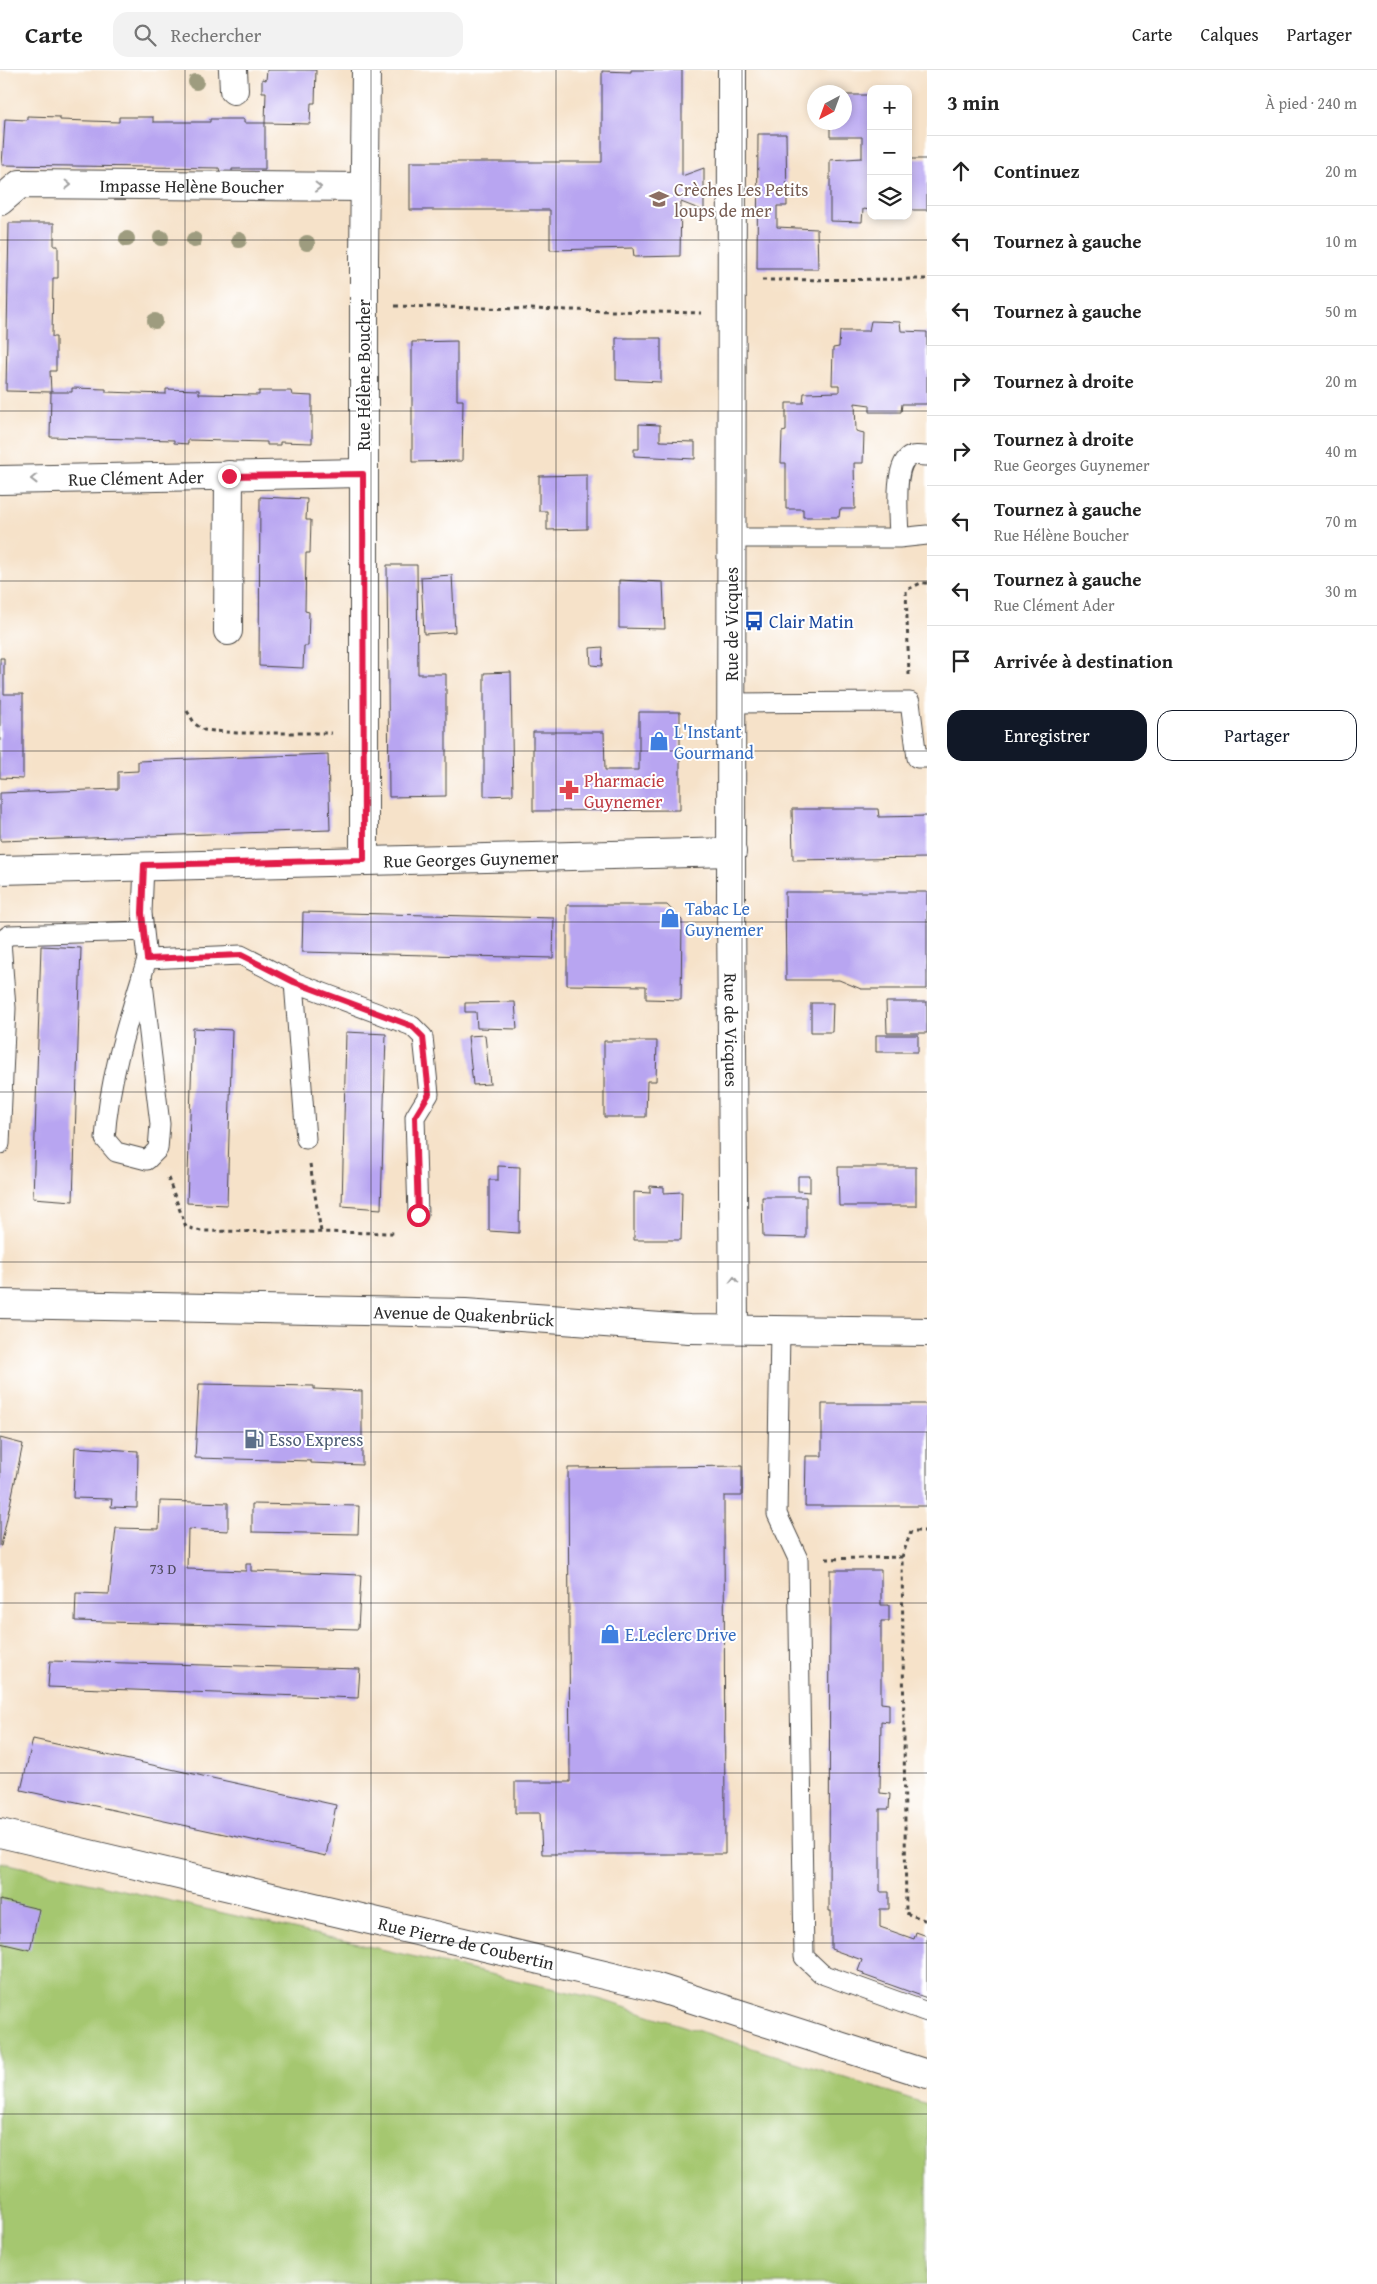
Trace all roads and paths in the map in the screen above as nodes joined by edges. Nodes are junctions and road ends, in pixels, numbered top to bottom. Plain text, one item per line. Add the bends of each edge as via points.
1 (366, 70) edge
2 (732, 70) edge
3 (364, 187) junction
4 (10, 192) edge
5 (927, 279) edge
6 (732, 280) junction
7 (364, 305) junction
8 (732, 314) junction
9 (927, 456) edge
10 (363, 474) junction
11 (229, 476) junction
12 (0, 480) edge
13 (927, 535) edge
14 (731, 538) junction
15 (899, 538) junction
16 (927, 583) edge
17 (228, 632) dead end
18 (910, 702) junction
19 (731, 703) junction
20 (187, 711) dead end
21 (362, 732) junction
22 (927, 758) edge
23 (732, 852) junction
24 (364, 860) junction
25 (144, 865) junction
26 (0, 870) edge
27 (144, 932) junction
28 (145, 967) junction
29 (294, 982) junction
30 (306, 1139) joint
31 (0, 1144) edge
32 (158, 1149) junction
33 (418, 1215) joint
34 (321, 1232) junction
35 (0, 1304) edge
36 (734, 1329) junction
37 (780, 1330) junction
38 (927, 1332) edge
39 (927, 1531) edge
40 (902, 1558) junction
41 (798, 1559) junction
42 (0, 1834) edge
43 (927, 1921) edge
44 (927, 2012) edge
45 (927, 2074) edge

1 - 3 street, Rue Hélène Boucher
2 - 6 street, Rue de Vicques
4 -> 3 street, Impasse Helène Boucher
3 - 7 street, Rue Hélène Boucher
5 - 6 path
6 - 8 street, Rue de Vicques
7 - 8 path
7 - 10 street, Rue Hélène Boucher
8 - 14 street, Rue de Vicques
9 - 15 lane via 911,456 904,462 898,480
10 - 11 street, Rue Clément Ader
10 - 21 street, Rue Hélène Boucher
11 -> 12 street, Rue Clément Ader
11 - 17 street
13 - 15 lane
14 - 15 lane
14 - 19 street, Rue de Vicques
16 - 18 path via 906,590
18 - 19 lane
18 - 22 lane via 917,758
19 - 23 street, Rue de Vicques
20 - 21 path via 195,724 204,730 237,733
21 - 24 street, Rue Hélène Boucher
23 - 24 street, Rue Georges Guynemer
36 -> 23 street, Rue de Vicques
24 - 25 street, Rue Georges Guynemer
25 - 26 street, Rue Georges Guynemer
25 - 27 lane
27 - 28 lane
27 - 31 lane via 9,935 1,941 6,1008
28 - 29 lane via 241,955
28 - 32 lane via 160,1124
28 - 32 lane via 119,1052 106,1115 105,1139 116,1152 147,1160
29 - 30 lane
29 - 33 lane via 412,1026 423,1037 429,1094 415,1117
30 - 34 path
32 - 34 path via 186,1226 201,1231
33 - 34 path via 406,1233
35 - 36 street, Avenue de Quakenbrück via 465,1313 689,1329
36 - 37 street, Avenue de Quakenbrück
37 - 38 street, Avenue de Quakenbrück
37 - 41 lane via 777,1514
39 - 40 path via 911,1531
40 - 41 path
40 - 43 path via 906,1913
41 - 44 lane via 804,1957 822,1974
42 - 45 street, Rue Pierre de Coubertin via 655,1987

